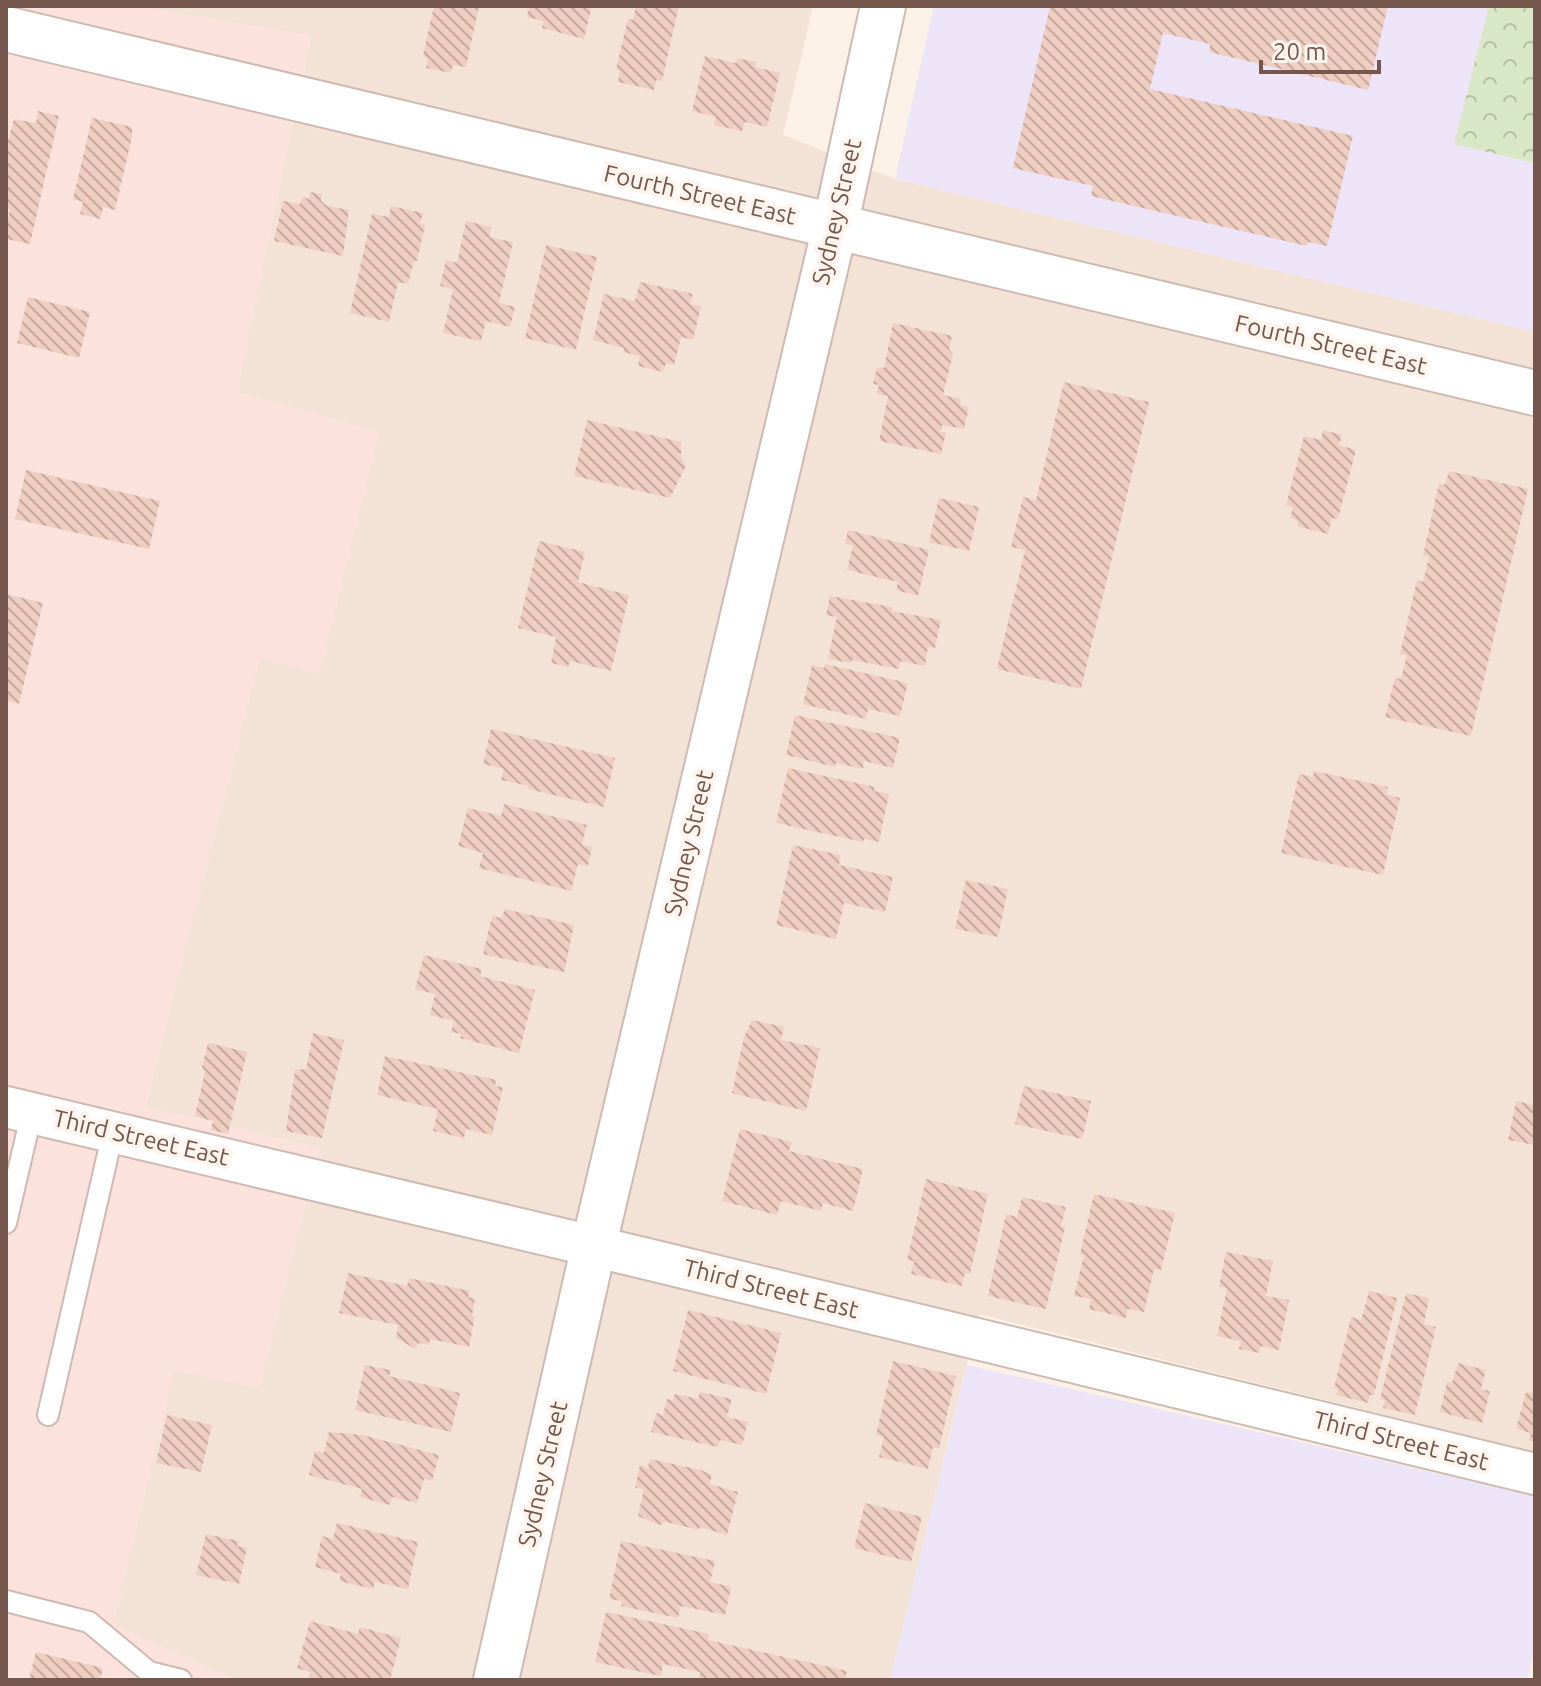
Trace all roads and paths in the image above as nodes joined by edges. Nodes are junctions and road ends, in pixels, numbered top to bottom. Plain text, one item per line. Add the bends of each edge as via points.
1 (883, 6) edge
2 (6, 29) edge
3 (835, 227) junction
4 (1535, 393) edge
5 (19, 1109) edge
6 (113, 1132) junction
7 (6, 1223) edge
8 (594, 1246) junction
9 (48, 1415) dead end
10 (1535, 1474) edge
11 (6, 1601) edge
12 (181, 1680) edge
13 (496, 1680) edge

1 - 3 street, Sydney Street
2 - 3 street, Fourth Street East
3 - 4 street, Fourth Street East
3 - 8 street, Sydney Street
5 - 6 street, Third Street East
5 - 7 lane
6 - 8 street, Third Street East
6 - 9 lane
8 - 10 street, Third Street East
8 - 13 street, Sydney Street
11 - 12 lane via 89,1622 149,1672

